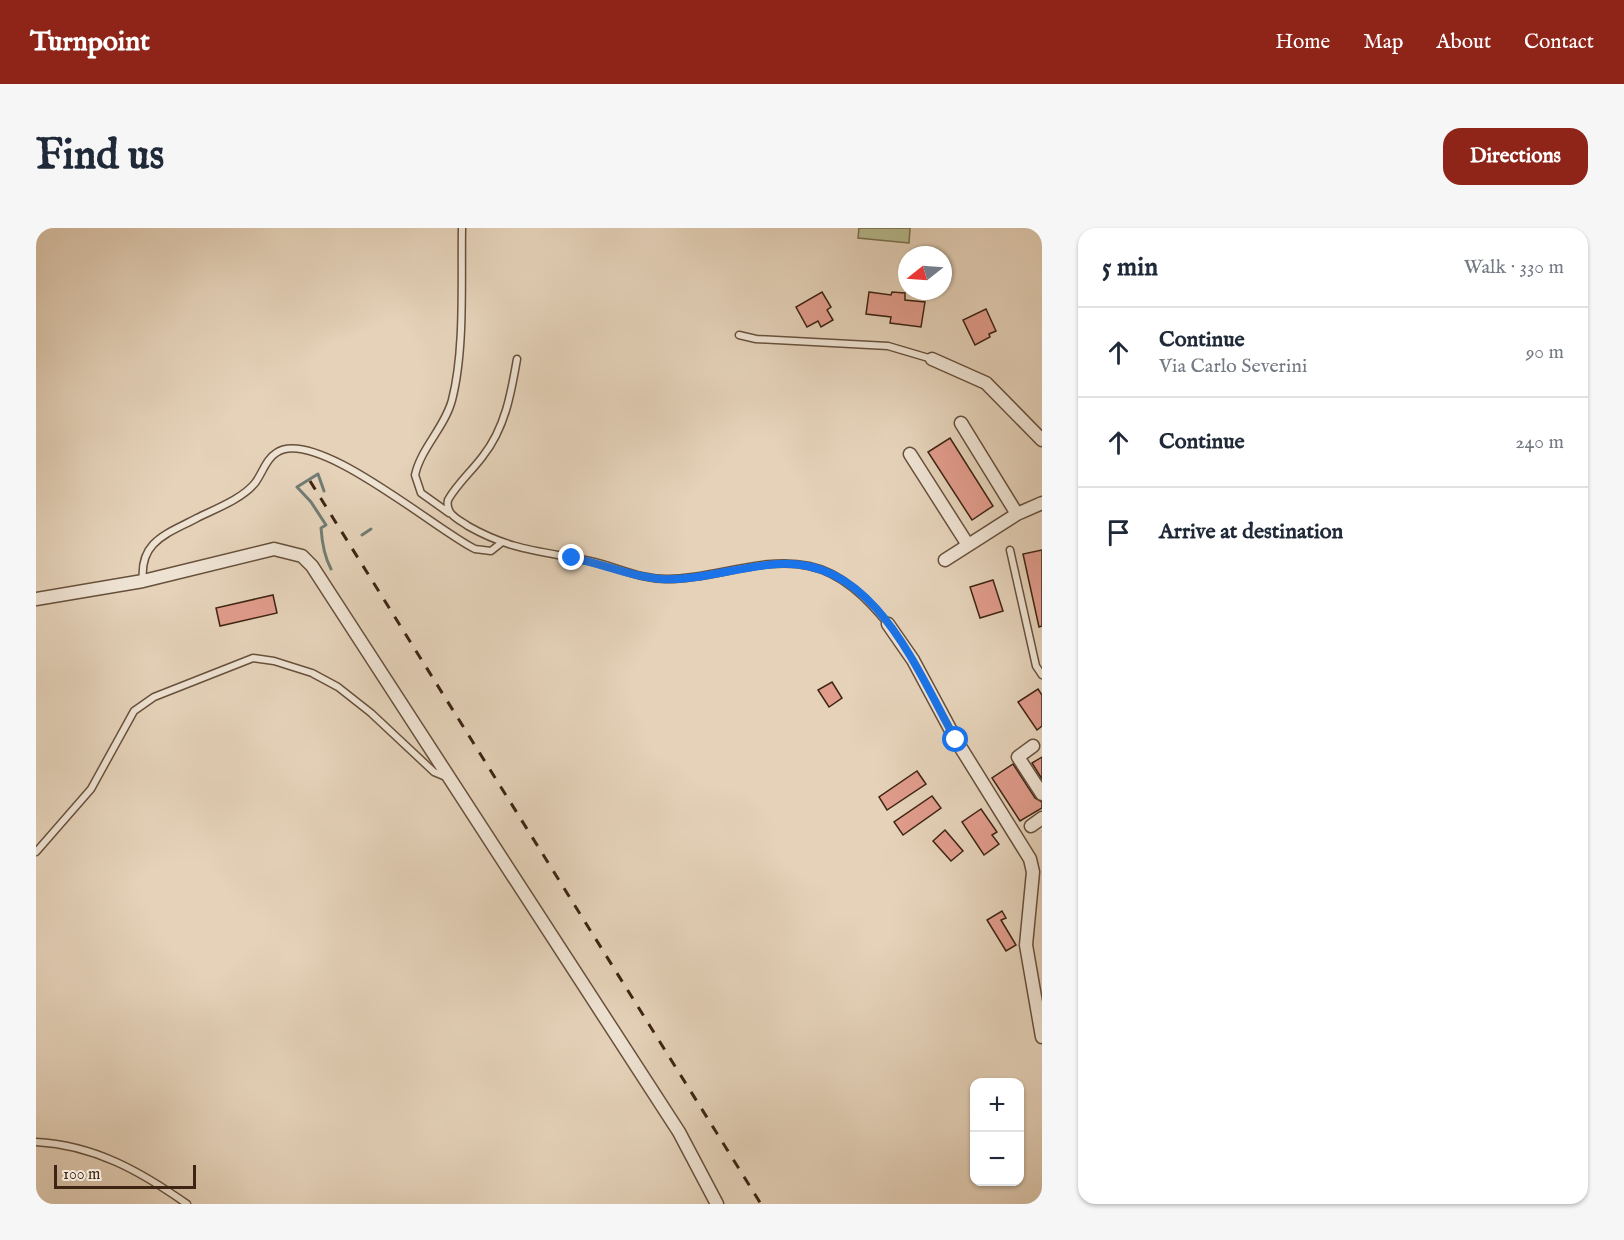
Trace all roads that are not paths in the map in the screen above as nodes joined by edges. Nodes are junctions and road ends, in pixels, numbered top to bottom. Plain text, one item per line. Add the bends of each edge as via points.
1 (462, 228) edge
2 (739, 335) dead end
3 (517, 359) dead end
4 (932, 359) joint
5 (962, 423) dead end
6 (1042, 440) edge
7 (910, 454) dead end
8 (1042, 503) edge
9 (1017, 514) junction
10 (452, 516) junction
11 (501, 543) junction
12 (968, 545) junction
13 (1010, 550) dead end
14 (945, 561) dead end
15 (143, 581) junction
16 (36, 599) edge
17 (888, 624) joint
18 (1042, 675) edge
19 (1033, 746) dead end
20 (449, 779) junction
21 (1042, 794) edge
22 (1042, 818) edge
23 (1031, 826) dead end
24 (36, 852) edge
25 (1037, 876) edge
26 (1042, 1037) edge
27 (36, 1142) edge
28 (187, 1204) edge
29 (717, 1204) edge

1 - 10 lane via 454,387 444,420 415,475 421,493
2 - 4 lane via 888,346
3 - 10 lane via 500,428 485,454 448,500
4 - 6 street via 989,386
5 - 9 street
7 - 12 street
8 - 9 street
9 - 12 street
10 - 11 lane
11 - 15 lane via 491,551 475,549 340,463 315,452 286,448 275,453 254,484 236,498 147,549
11 - 17 lane via 659,579 778,564 811,566 852,587
12 - 14 street
13 - 18 lane via 1036,666
15 - 16 street
15 - 20 street via 274,549 302,556
17 - 25 street via 1021,841
19 - 21 street via 1018,757
20 - 24 lane via 434,772 338,687 312,672 253,658 154,697 134,711 91,789
20 - 29 street via 679,1132
22 - 23 street
25 - 26 street via 1026,953
27 - 28 lane via 62,1143 114,1159

